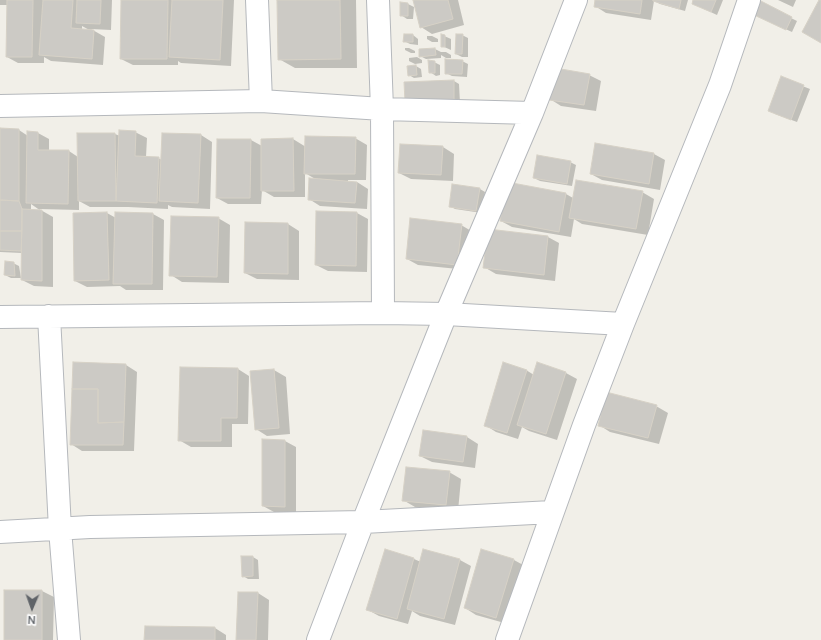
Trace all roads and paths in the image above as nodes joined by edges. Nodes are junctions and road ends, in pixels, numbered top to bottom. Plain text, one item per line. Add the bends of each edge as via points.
1 (257, 0) edge
2 (378, 0) edge
3 (576, 0) edge
4 (749, 0) edge
5 (261, 101) junction
6 (0, 106) edge
7 (382, 109) junction
8 (532, 113) junction
9 (383, 313) junction
10 (446, 314) junction
11 (49, 316) junction
12 (0, 317) edge
13 (623, 324) junction
14 (552, 512) junction
15 (363, 522) junction
16 (60, 529) junction
17 (0, 532) edge
18 (69, 640) edge
19 (318, 640) edge
20 (507, 640) edge

1 - 5 street
2 - 7 street
3 - 8 street
4 - 13 street via 720,85
5 - 6 street
5 - 7 street
7 - 8 street
7 - 9 street
8 - 10 street
9 - 10 street
9 - 11 street
10 - 13 street
10 - 15 street
11 - 12 street
11 - 16 street
13 - 14 street
14 - 15 street
14 - 20 street
15 - 16 street
15 - 19 street
16 - 17 street
16 - 18 street

